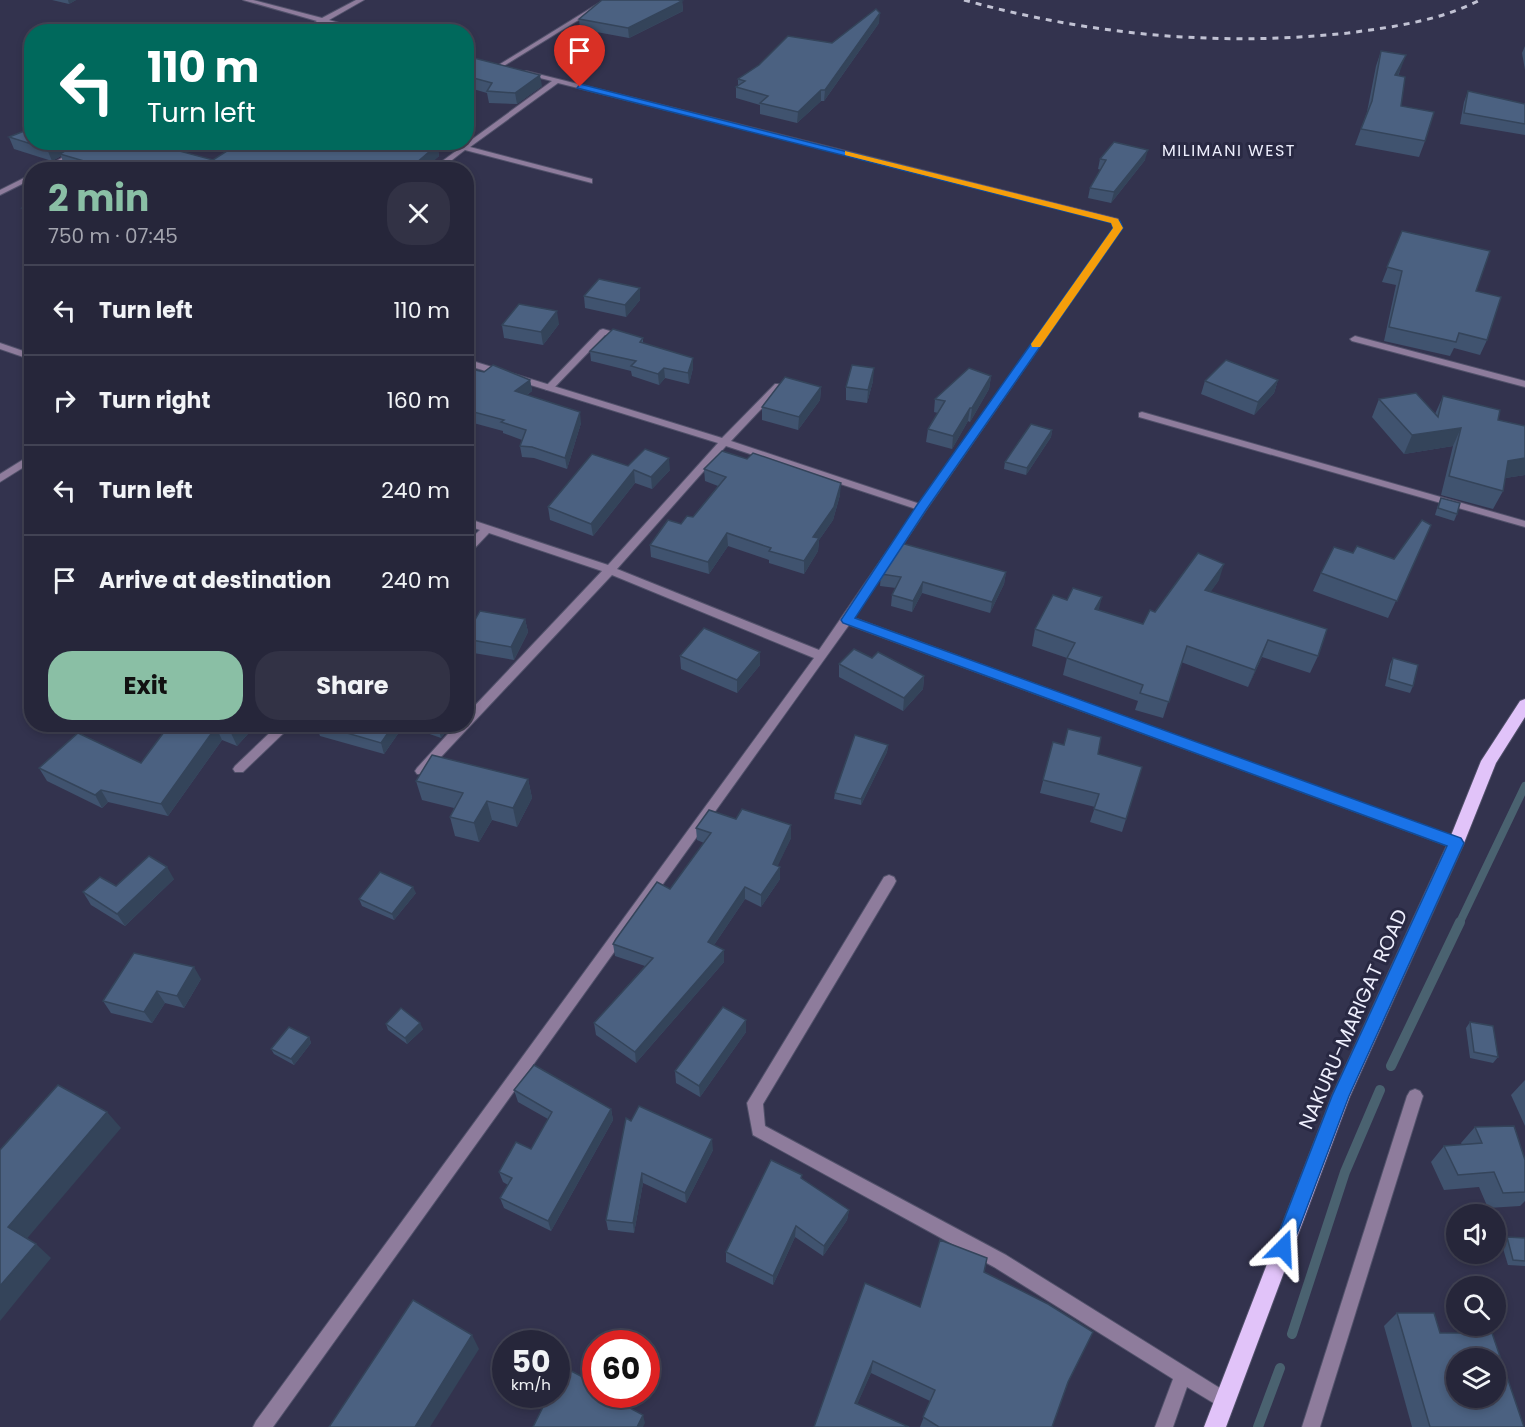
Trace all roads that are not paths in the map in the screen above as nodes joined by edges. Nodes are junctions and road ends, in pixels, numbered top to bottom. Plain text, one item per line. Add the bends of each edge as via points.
1 (246, 0) edge
2 (361, 0) edge
3 (608, 0) edge
4 (323, 20) junction
5 (316, 24) edge
6 (337, 24) edge
7 (489, 63) edge
8 (500, 66) junction
9 (511, 69) edge
10 (522, 72) edge
11 (557, 81) junction
12 (474, 141) edge
13 (80, 150) edge
14 (462, 150) edge
15 (473, 150) edge
16 (59, 162) edge
17 (445, 162) edge
18 (24, 180) edge
19 (589, 181) dead end
20 (0, 193) edge
21 (632, 338) edge
22 (1355, 339) dead end
23 (0, 346) edge
24 (24, 354) edge
25 (474, 365) edge
26 (1525, 384) edge
27 (778, 387) edge
28 (549, 388) junction
29 (1142, 415) dead end
30 (724, 442) junction
31 (24, 462) edge
32 (0, 479) edge
33 (922, 508) junction
34 (474, 524) edge
35 (1525, 524) edge
36 (488, 529) junction
37 (474, 542) edge
38 (610, 570) junction
39 (847, 620) junction
40 (821, 656) junction
41 (1525, 705) edge
42 (474, 715) edge
43 (278, 732) edge
44 (459, 732) edge
45 (239, 768) dead end
46 (422, 771) edge
47 (1456, 843) junction
48 (890, 881) dead end
49 (1415, 1096) dead end
50 (1183, 1375) junction
51 (1224, 1401) junction
52 (262, 1427) edge
53 (1164, 1427) edge
54 (1215, 1427) edge
55 (1311, 1427) edge

1 - 4 street
2 - 4 street
3 - 8 street
4 - 5 street
4 - 6 street
7 - 8 street
8 - 9 street
10 - 11 street
11 - 12 street
11 - 33 street via 1115,221 1118,228
13 - 16 street
14 - 17 street
15 - 19 street
18 - 20 street
21 - 28 street via 603,332
22 - 26 street
23 - 24 street
25 - 28 street
27 - 30 street
28 - 30 street
29 - 35 street
30 - 33 street
30 - 38 street
31 - 32 street
33 - 39 street
34 - 36 street
36 - 37 street
36 - 38 street
38 - 40 street
38 - 42 street
39 - 40 street
39 - 47 street
40 - 52 street
41 - 47 main road, NAKURU-MARIGAT ROAD via 1489,762
43 - 45 street
44 - 46 street
47 - 51 main road, NAKURU-MARIGAT ROAD via 1341,1096
48 - 50 street via 755,1103 758,1130 1000,1261
49 - 55 street
50 - 51 street
50 - 53 street
51 - 54 main road, NAKURU-MARIGAT ROAD

